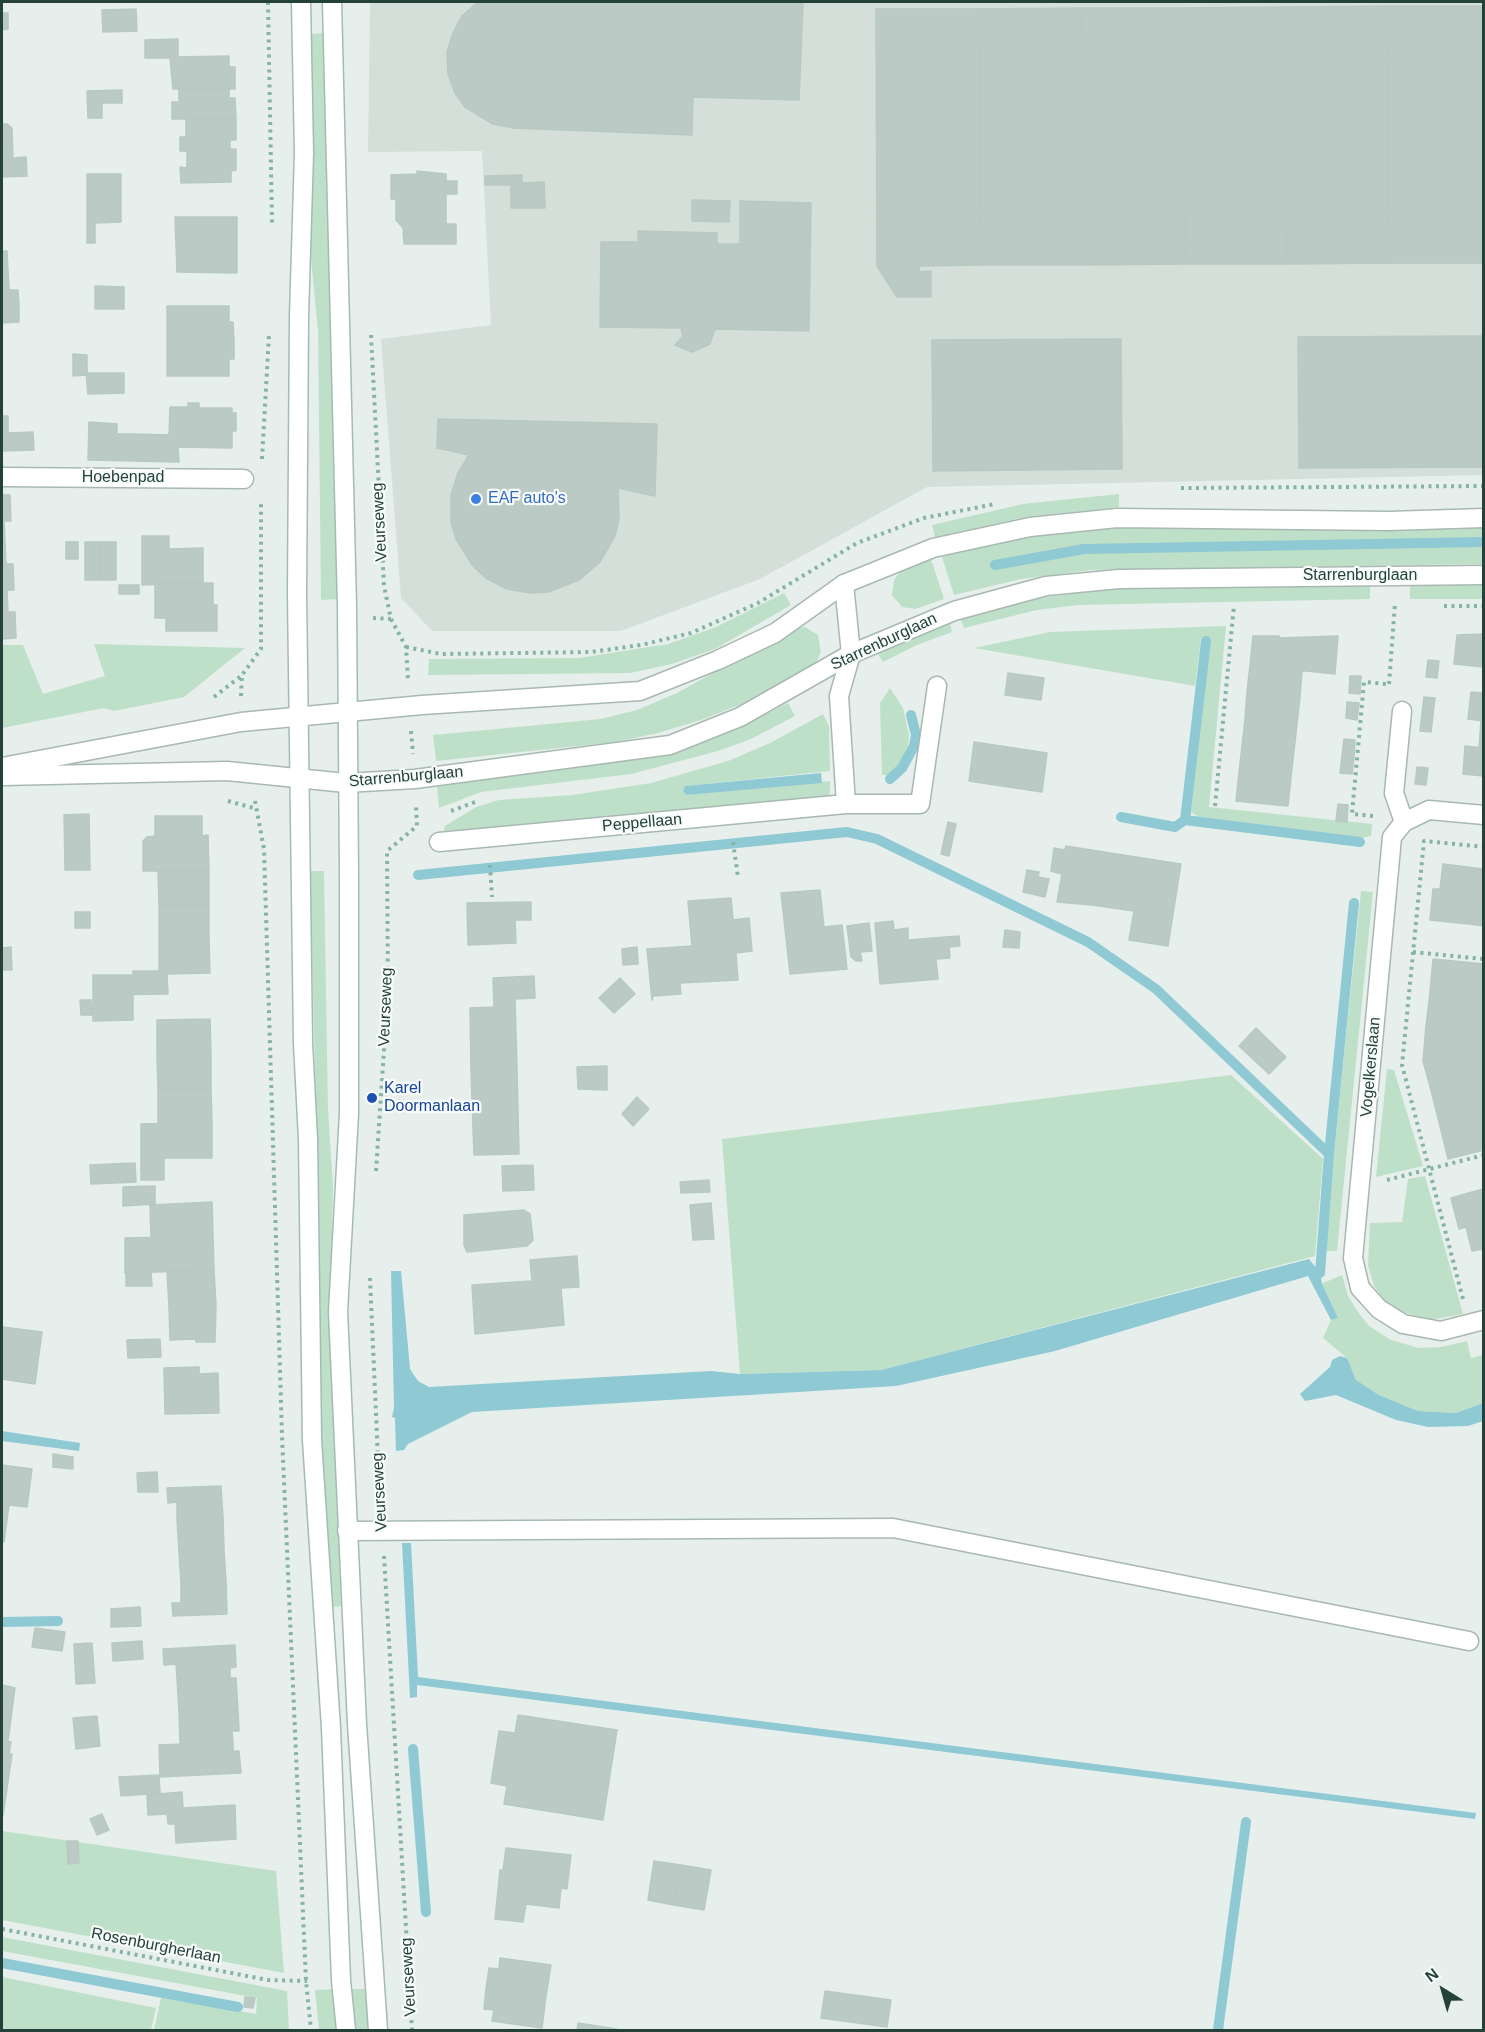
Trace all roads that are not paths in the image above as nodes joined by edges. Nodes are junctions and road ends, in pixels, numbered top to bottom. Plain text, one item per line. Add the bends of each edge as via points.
1 (301, 2) edge
2 (332, 2) edge
3 (2, 477) edge
4 (244, 479) dead end
5 (1484, 518) edge
6 (1484, 575) edge
7 (844, 584) junction
8 (851, 654) junction
9 (937, 686) dead end
10 (1402, 711) dead end
11 (345, 712) junction
12 (299, 716) junction
13 (2, 767) edge
14 (2, 776) edge
15 (301, 780) junction
16 (346, 783) junction
17 (846, 804) junction
18 (1484, 815) edge
19 (1404, 822) junction
20 (439, 842) dead end
21 (1476, 1322) edge
22 (347, 1531) junction
23 (1469, 1641) dead end
24 (346, 2031) edge
25 (378, 2031) edge

1 - 12 street via 304,153 299,316
2 - 11 street via 347,606
3 - 4 street, Hoebenpad
5 - 7 street via 1117,518 1030,527 933,548
6 - 8 street, Starrenburglaan via 1119,579 1046,586 954,611
7 - 8 street
7 - 11 street via 775,633 640,691
8 - 16 street, Starrenburglaan via 740,717 670,744 415,779
8 - 17 street via 839,696
9 - 17 street, Peppellaan via 920,804
10 - 19 street via 1394,794
11 - 12 street
11 - 16 street
12 - 13 street via 241,722
12 - 15 street
14 - 15 street via 227,771
15 - 16 street, Starrenburglaan
15 - 24 street via 312,1440
16 - 22 street via 350,1094 338,1312
17 - 20 street, Peppellaan
18 - 19 street via 1429,810
19 - 21 street, Vogelkerslaan via 1392,837 1353,1258 1360,1288 1379,1309 1403,1323 1440,1331
22 - 23 street via 893,1528
22 - 25 street

